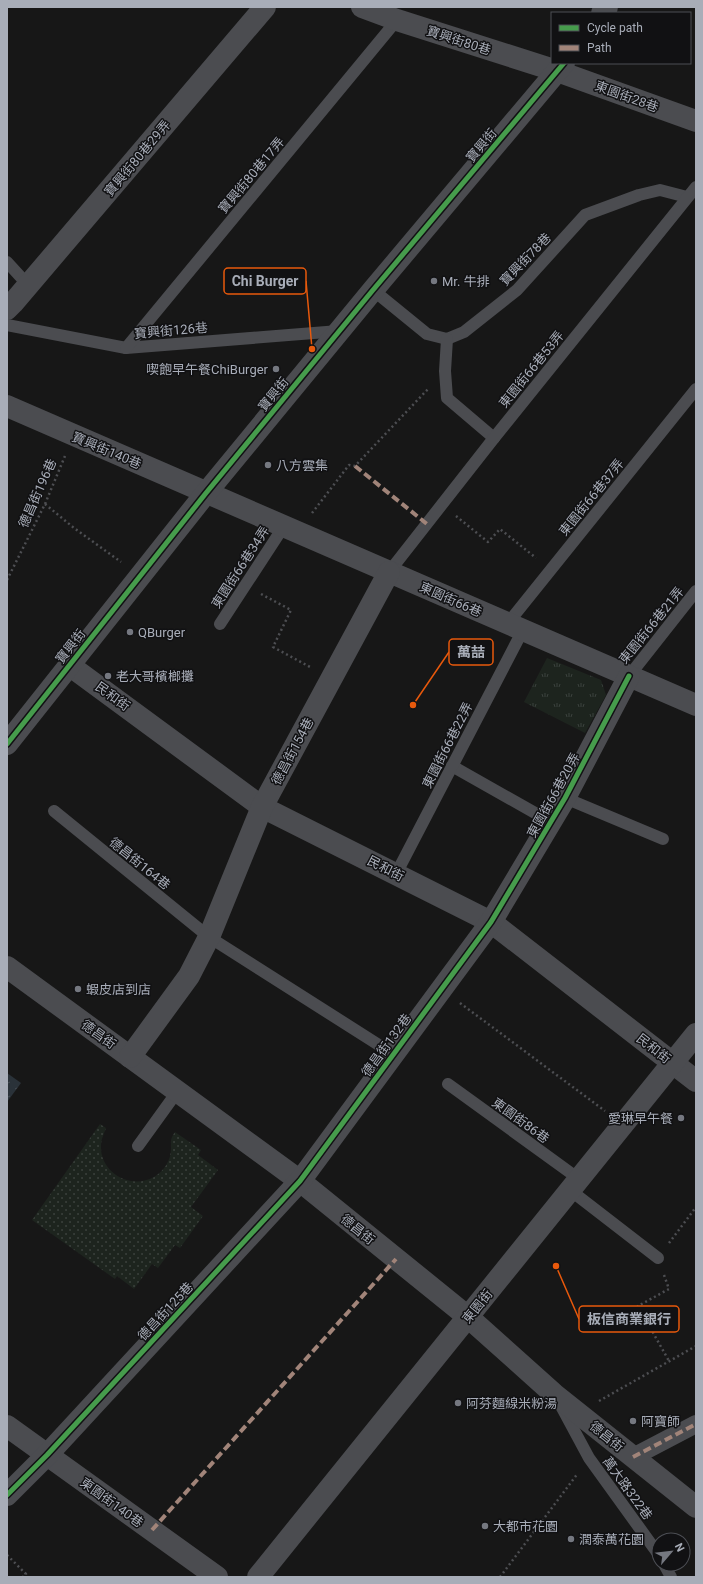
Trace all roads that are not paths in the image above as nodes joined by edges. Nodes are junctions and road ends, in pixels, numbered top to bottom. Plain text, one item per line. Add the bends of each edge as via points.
1 (265, 7) edge
2 (362, 7) edge
3 (397, 20) junction
4 (561, 67) edge
5 (696, 121) edge
6 (696, 187) edge
7 (688, 197) junction
8 (7, 262) edge
9 (28, 285) junction
10 (373, 290) junction
11 (7, 308) edge
12 (7, 325) edge
13 (339, 331) junction
14 (447, 339) junction
15 (126, 348) junction
16 (696, 389) edge
17 (7, 406) edge
18 (494, 438) junction
19 (206, 493) junction
20 (290, 529) junction
21 (389, 572) junction
22 (696, 591) edge
23 (220, 624) dead end
24 (516, 627) junction
25 (69, 664) junction
26 (629, 676) junction
27 (696, 705) edge
28 (7, 744) edge
29 (452, 766) junction
30 (565, 798) junction
31 (262, 807) junction
32 (54, 811) dead end
33 (551, 822) junction
34 (663, 838) dead end
35 (396, 874) junction
36 (491, 922) junction
37 (209, 937) junction
38 (9, 973) edge
39 (696, 1034) edge
40 (394, 1054) junction
41 (130, 1057) junction
42 (673, 1063) junction
43 (696, 1081) edge
44 (448, 1084) dead end
45 (177, 1092) junction
46 (138, 1146) dead end
47 (300, 1181) junction
48 (575, 1185) junction
49 (658, 1258) road end
50 (468, 1317) junction
51 (554, 1394) junction
52 (696, 1424) edge
53 (7, 1426) edge
54 (47, 1455) junction
55 (633, 1457) junction
56 (7, 1495) edge
57 (696, 1507) edge
58 (651, 1544) edge
59 (216, 1577) edge
60 (258, 1577) edge

1 - 9 street, 寶興街80巷29弄
2 - 3 street, 寶興街80巷
3 - 4 street, 寶興街80巷
3 - 15 lane, 寶興街80巷17弄
4 - 5 street, 東園街28巷
4 - 10 street, 寶興街
6 - 7 lane, 東園街66巷53弄
7 - 14 lane, 寶興街78巷 via 660,190 585,214 517,290 464,332
7 - 18 lane, 東園街66巷53弄
8 - 9 lane
9 - 11 street, 寶興街80巷29弄
10 - 13 street, 寶興街
10 - 14 lane via 427,334
12 - 15 lane, 寶興街126巷
13 - 15 lane, 寶興街126巷
13 - 19 street, 寶興街
14 - 18 lane via 447,398
16 - 24 lane, 東園街66巷37弄 via 550,570
17 - 19 street, 寶興街140巷
18 - 21 lane, 東園街66巷53弄
19 - 20 street, 東園街66巷
19 - 25 street, 寶興街
20 - 21 street, 東園街66巷
20 - 23 lane, 東園街66巷34弄 via 245,586
21 - 24 street, 東園街66巷
21 - 31 street, 德昌街154巷
22 - 26 lane, 東園街66巷21弄
24 - 26 street, 東園街66巷
24 - 29 lane, 東園街66巷22弄
25 - 28 street, 寶興街
25 - 31 street, 民和街
26 - 27 street, 東園街66巷
26 - 30 street, 東園街66巷20弄
29 - 33 lane
29 - 35 lane, 東園街66巷22弄
30 - 33 street, 東園街66巷20弄
30 - 34 lane
31 - 35 street, 民和街
31 - 37 street, 德昌街154巷
32 - 37 lane, 德昌街164巷
33 - 36 street, 東園街66巷20弄
35 - 36 street, 民和街
36 - 40 street, 德昌街132巷
36 - 42 street, 民和街
37 - 40 lane
37 - 41 street, 德昌街154巷 via 189,976
38 - 41 street, 德昌街
39 - 42 street, 東園街
40 - 47 street, 德昌街132巷
41 - 45 street, 德昌街
42 - 43 street, 民和街
42 - 48 street, 東園街
44 - 48 lane, 東園街86巷
45 - 46 lane
45 - 47 street, 德昌街
47 - 50 street, 德昌街
47 - 54 street, 德昌街125巷
48 - 49 lane, 東園街86巷
48 - 50 street, 東園街
50 - 51 street, 德昌街
50 - 60 street, 東園街
51 - 55 street, 德昌街
51 - 58 lane, 萬大路322巷 via 589,1458
52 - 55 street
53 - 54 street, 東園街140巷
54 - 56 street, 德昌街125巷
54 - 59 street, 東園街140巷
55 - 57 street, 德昌街

